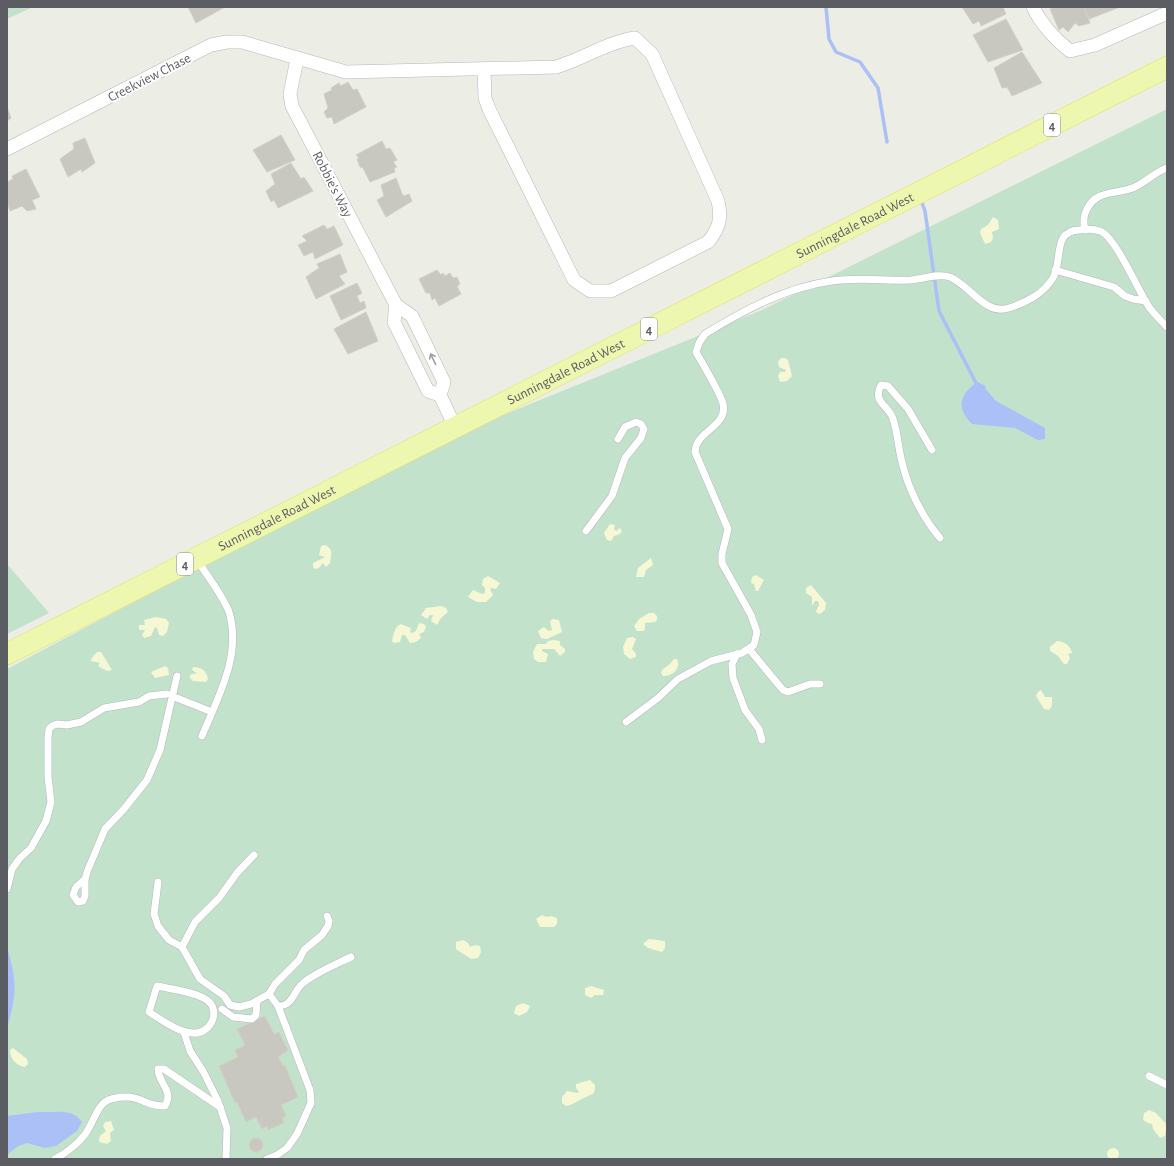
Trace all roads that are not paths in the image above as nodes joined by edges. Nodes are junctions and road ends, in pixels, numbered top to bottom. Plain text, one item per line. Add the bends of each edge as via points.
1 (1033, 7) edge
2 (1167, 13) edge
3 (297, 59) junction
4 (1167, 67) edge
5 (484, 69) junction
6 (7, 149) edge
7 (1167, 168) edge
8 (1085, 230) junction
9 (1055, 270) junction
10 (1146, 301) junction
11 (396, 305) junction
12 (1167, 328) edge
13 (440, 395) junction
14 (455, 427) junction
15 (618, 439) dead end
16 (932, 450) dead end
17 (586, 531) dead end
18 (940, 538) dead end
19 (196, 558) junction
20 (749, 649) junction
21 (7, 654) edge
22 (737, 654) junction
23 (177, 676) dead end
24 (820, 684) dead end
25 (167, 694) dead end
26 (177, 698) dead end
27 (212, 712) junction
28 (626, 722) dead end
29 (202, 736) dead end
30 (762, 740) dead end
31 (254, 855) dead end
32 (85, 879) dead end
33 (158, 882) dead end
34 (7, 889) edge
35 (327, 916) dead end
36 (182, 947) junction
37 (352, 957) dead end
38 (269, 994) junction
39 (257, 1001) junction
40 (230, 1006) junction
41 (278, 1006) junction
42 (213, 1007) junction
43 (222, 1009) junction
44 (184, 1032) junction
45 (1149, 1076) dead end
46 (1167, 1085) edge
47 (220, 1107) junction
48 (60, 1158) edge
49 (226, 1159) edge
50 (267, 1159) edge

1 - 2 street via 1056,40 1070,51 1095,45
3 - 5 street, Creekview Chase via 346,72
3 - 6 street, Creekview Chase via 242,42 211,45
3 - 11 street, Robbie's Way via 290,94 292,106
4 - 14 main road, Sunningdale Road West / 4
5 - 5 street, Creekview Chase via 556,67 613,43 635,38 645,45 652,54 718,201 721,212 715,234 708,242 611,291 590,291 582,287 574,280 489,109 485,98
7 - 8 lane via 1135,187 1106,192 1096,197 1084,214
8 - 9 lane via 1074,230 1066,234 1060,244
8 - 10 lane via 1102,232 1111,241
9 - 10 lane via 1114,287 1129,298
9 - 20 lane via 1054,276 1039,295 999,310 985,304 950,277 937,276 913,280 833,280 784,292 705,334 696,352 723,402 724,412 720,421 698,439 695,452 728,529 722,564 751,615 757,632 754,645
10 - 12 lane
13 -> 11 street, Robbie's Way via 444,382 412,316
11 - 13 street, Robbie's Way via 394,322 428,391
13 - 14 street, Robbie's Way
14 - 19 main road, Sunningdale Road West / 4
15 - 17 lane via 625,427 636,422 644,429 641,438 625,458 612,496
16 - 18 lane via 908,409 888,386 881,385 877,392 878,398 893,417 902,462 913,492 929,525
19 - 21 main road, Sunningdale Road West / 4
19 - 27 lane via 229,611 234,636 225,681
20 - 22 lane
20 - 24 lane via 783,690 788,692 810,684
22 - 28 lane via 711,661 678,679
22 - 30 lane via 732,664 733,678 745,710 762,734
23 - 32 lane via 160,750 147,780 105,830
25 - 34 lane via 104,708 81,722 52,726 49,729 48,777 51,802 46,821 31,848 12,869
26 - 27 lane
27 - 29 lane
31 - 36 lane via 195,922
33 - 36 lane via 154,914 158,926 169,940
35 - 38 lane via 328,926 322,935 304,950
36 - 40 lane via 200,979 224,996
37 - 41 lane via 301,984 289,1002
38 - 39 lane
38 - 41 lane
39 - 40 lane via 239,1007
39 - 43 lane via 256,1015 252,1019 232,1017
40 - 43 lane
41 - 50 lane via 310,1090 311,1103 297,1134 287,1148
42 - 43 lane
42 - 44 lane via 215,1015 204,1032
42 - 44 lane via 208,1000 199,996 157,986 149,1012
44 - 47 lane via 190,1051 203,1071
45 - 46 lane
47 - 48 lane via 164,1069 158,1069 158,1077 166,1088 169,1099 165,1106 155,1107 130,1097 108,1100 98,1107 85,1134
47 - 49 lane via 227,1128

